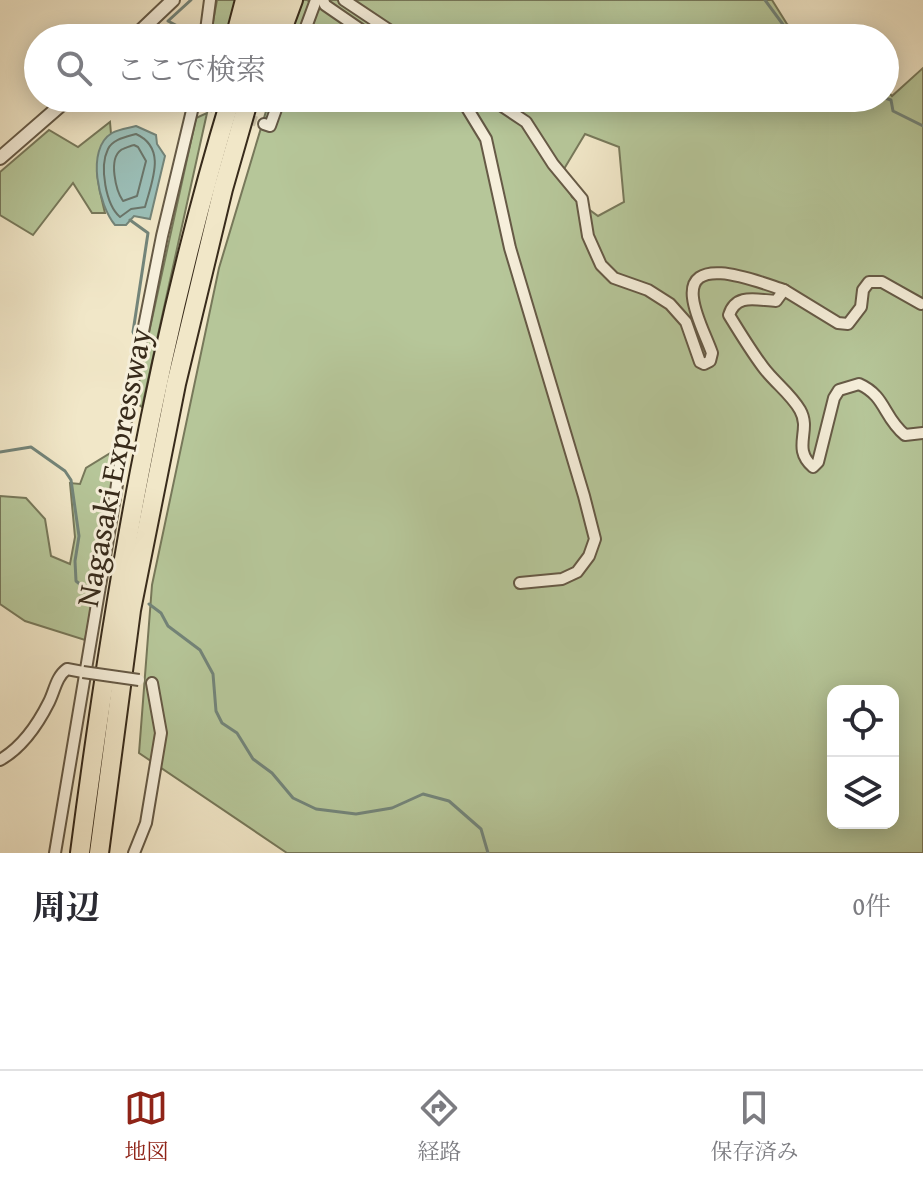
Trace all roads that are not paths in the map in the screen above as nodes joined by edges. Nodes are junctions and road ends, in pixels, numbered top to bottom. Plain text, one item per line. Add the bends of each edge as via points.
1 (173, 0) edge
2 (210, 0) edge
3 (245, 0) edge
4 (261, 0) edge
5 (279, 0) edge
6 (293, 0) edge
7 (316, 0) edge
8 (323, 0) edge
9 (344, 0) edge
10 (148, 24) edge
11 (207, 24) edge
12 (239, 24) edge
13 (253, 24) edge
14 (271, 24) edge
15 (284, 24) edge
16 (307, 24) edge
17 (353, 24) edge
18 (380, 24) edge
19 (53, 112) edge
20 (201, 112) edge
21 (202, 112) edge
22 (227, 112) edge
23 (245, 112) edge
24 (252, 112) edge
25 (275, 112) edge
26 (470, 112) edge
27 (511, 112) edge
28 (264, 124) dead end
29 (0, 158) edge
30 (223, 189) junction
31 (784, 290) junction
32 (921, 304) edge
33 (174, 313) junction
34 (923, 433) edge
35 (520, 583) dead end
36 (139, 680) dead end
37 (152, 683) dead end
38 (0, 760) edge
39 (55, 853) edge
40 (80, 853) edge
41 (99, 853) edge
42 (134, 853) edge

1 - 10 street
2 - 11 street
3 - 12 highway
4 - 13 highway
5 - 14 highway
6 - 15 highway
7 - 16 street
8 - 17 street
9 - 18 street
19 - 29 street
20 - 39 street via 162,236 127,412
21 - 33 highway
22 - 33 highway, Nagasaki Expressway
23 - 30 highway, Nagasaki Expressway
24 - 30 highway
25 - 28 street via 270,126
26 - 35 street via 486,139 510,248 595,539 577,572 562,579
27 - 31 street via 526,122 582,199 588,236 601,265 614,278 670,304 686,322 700,362 710,361 712,353 693,297 695,284 706,274 722,272
30 - 41 highway, Nagasaki Expressway via 176,384 131,610
31 - 32 street via 838,323 848,324 861,307 869,282 882,282
31 - 34 street via 776,301 741,299 729,315 800,410 805,460 813,467 818,462 839,390 859,384 874,391 893,425 905,435
33 - 40 highway, Nagasaki Expressway via 129,528
36 - 38 street, bridge via 67,669 16,750
37 - 42 street via 161,733 146,823

